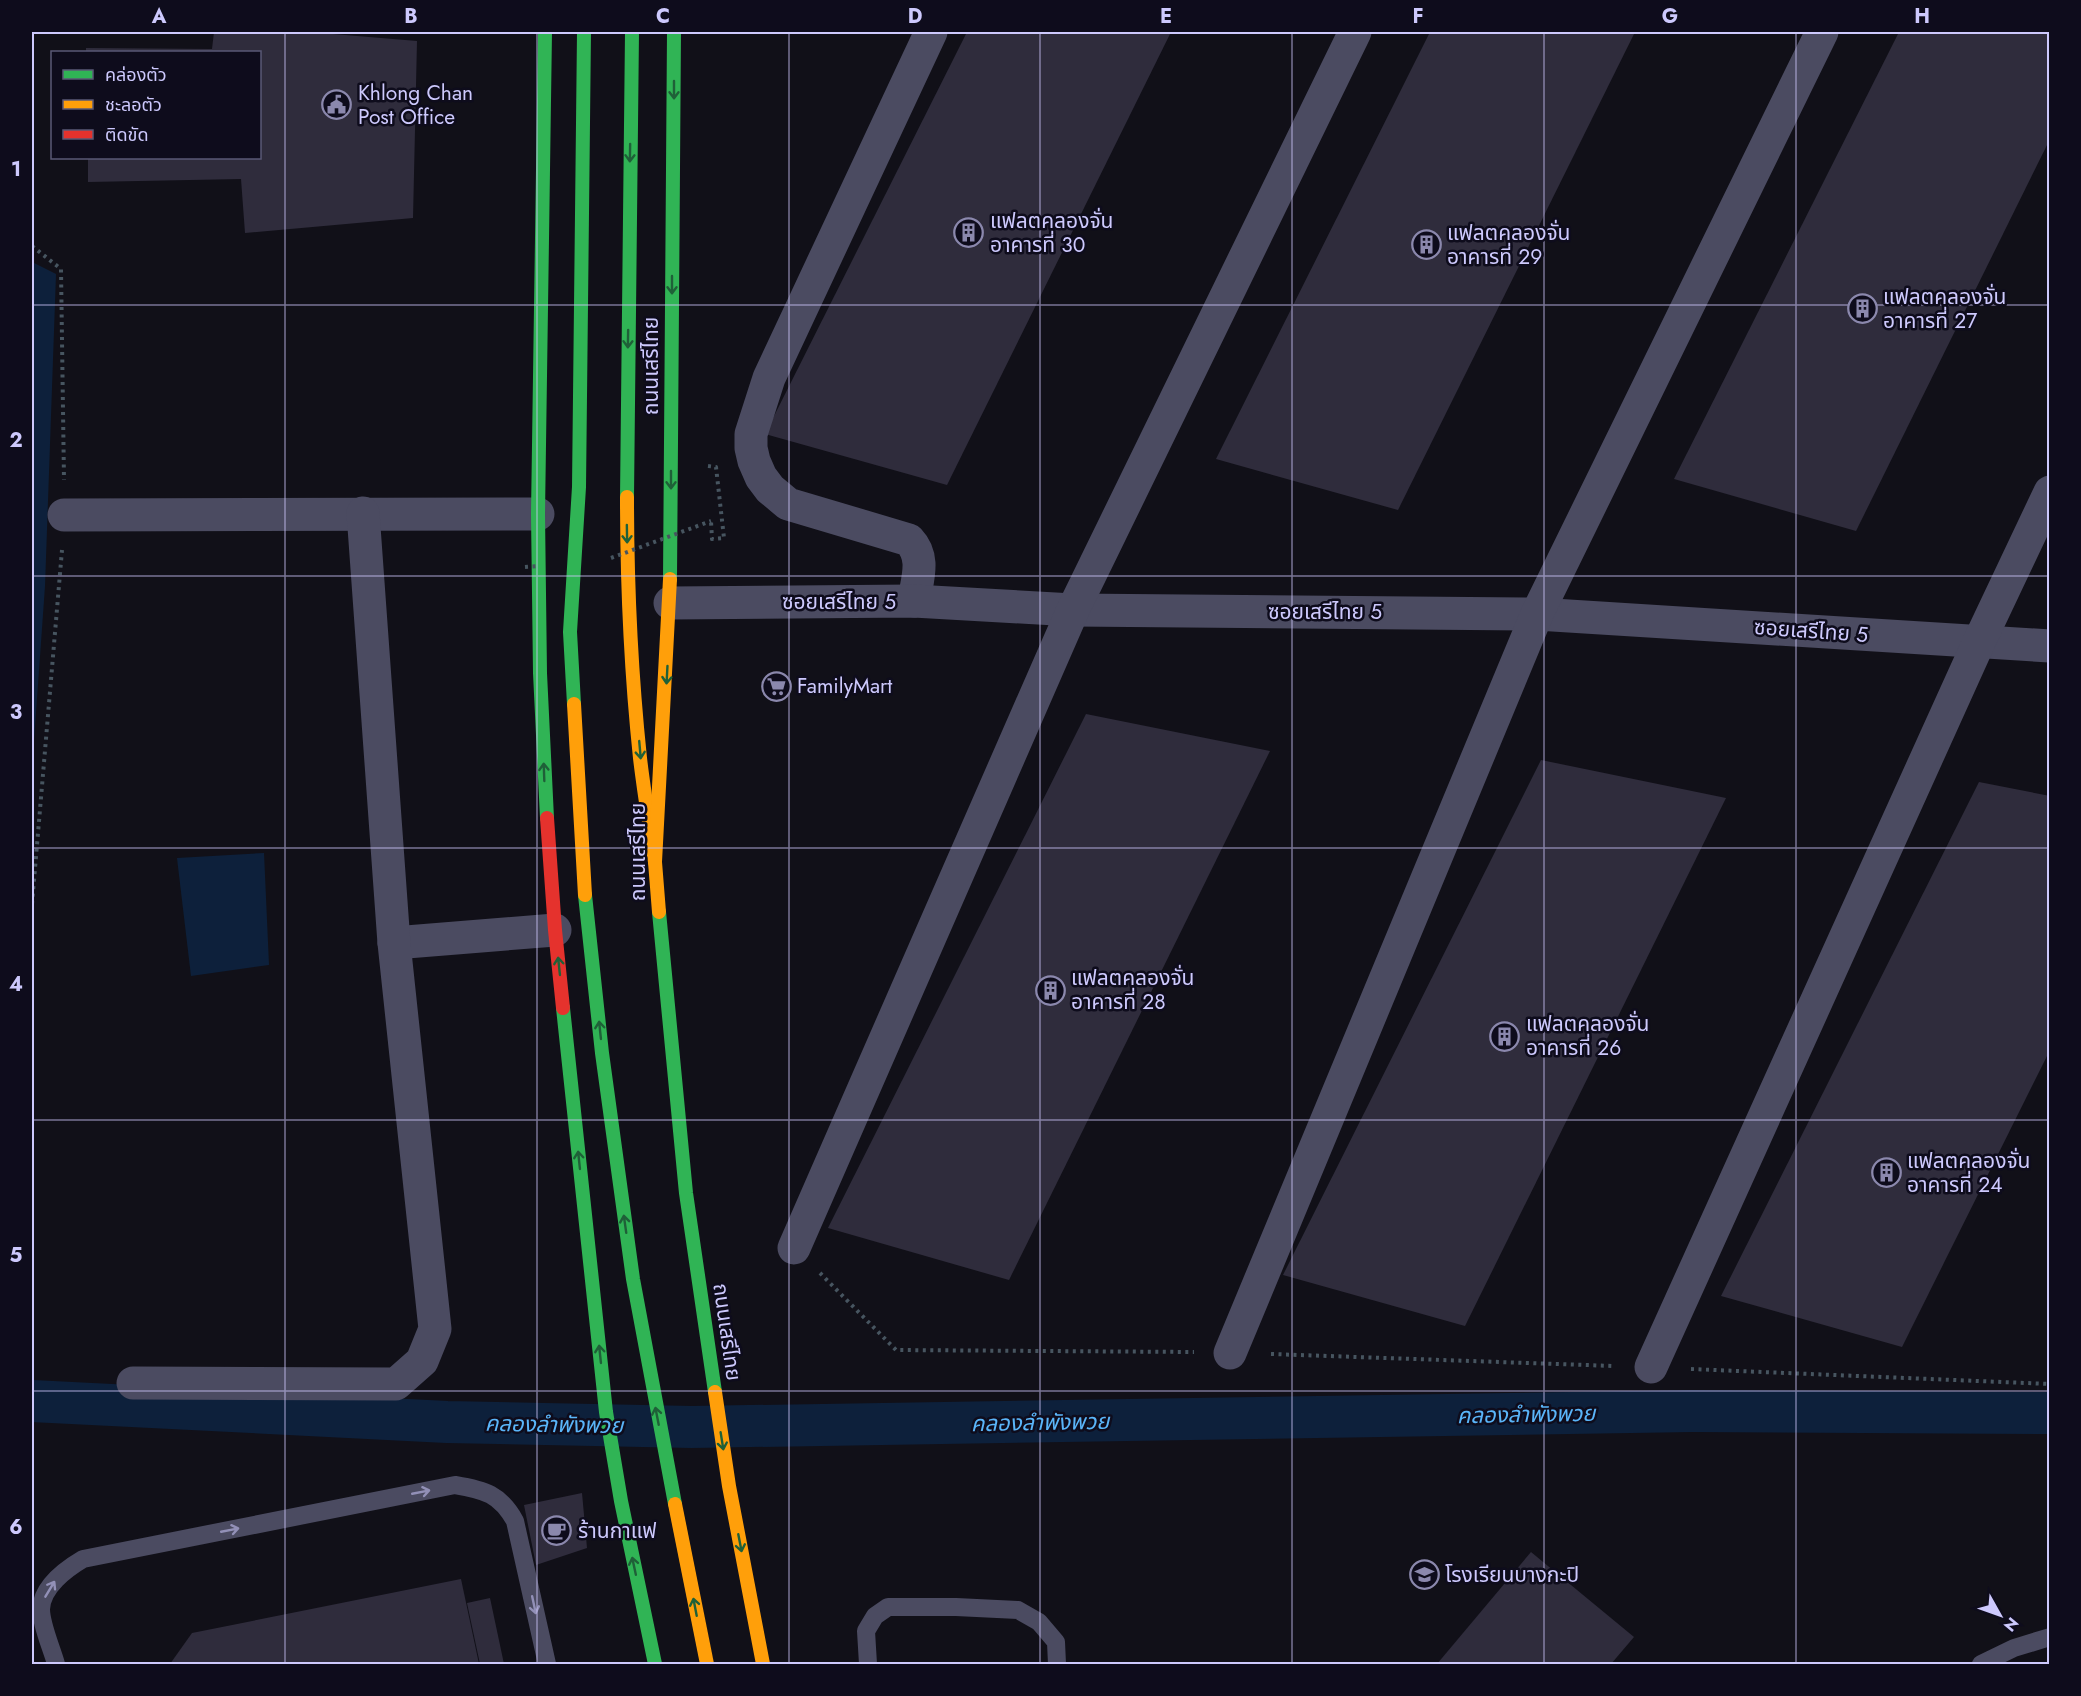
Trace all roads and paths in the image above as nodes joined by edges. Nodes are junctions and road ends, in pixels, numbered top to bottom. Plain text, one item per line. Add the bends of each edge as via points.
1 (545, 32) edge
2 (584, 32) edge
3 (632, 32) edge
4 (674, 32) edge
5 (931, 32) edge
6 (1355, 32) edge
7 (1822, 32) edge
8 (32, 246) edge
9 (716, 467) dead end
10 (2049, 492) edge
11 (363, 513) junction
12 (64, 514) junction
13 (538, 514) junction
14 (605, 560) dead end
15 (548, 565) dead end
16 (525, 567) dead end
17 (914, 602) junction
18 (670, 603) junction
19 (1073, 610) junction
20 (1537, 614) junction
21 (1979, 642) junction
22 (2049, 646) edge
23 (655, 862) junction
24 (32, 904) edge
25 (555, 930) junction
26 (394, 943) junction
27 (794, 1248) joint
28 (1230, 1353) junction
29 (1651, 1368) junction
30 (133, 1383) dead end
31 (2049, 1384) edge
32 (2049, 1637) edge
33 (56, 1665) edge
34 (547, 1665) edge
35 (655, 1665) edge
36 (707, 1665) edge
37 (763, 1665) edge
38 (868, 1665) edge
39 (1057, 1665) edge
40 (1981, 1665) edge

1 - 13 main road
36 -> 2 main road, bridge via 633,1280 585,899 570,632 579,487
3 -> 23 main road via 627,545 640,758
4 -> 18 main road, ถนนเสรีไทย
5 - 17 street via 769,378 751,448 761,477 788,504 909,540 918,549 920,559
6 - 19 street
7 - 20 street
8 - 12 path via 61,269
9 - 14 path, bridge via 724,538 712,539 711,521
10 - 21 street
11 - 12 street
11 - 13 street
11 - 26 street
12 - 24 path
25 -> 13 main road via 540,673
15 - 16 path, bridge
17 - 18 street, ซอยเสรีไทย 5
17 - 19 street, ซอยเสรีไทย 5
18 -> 23 main road, ถนนเสรีไทย
19 - 20 street, ซอยเสรีไทย 5
19 - 27 street
20 - 21 street, ซอยเสรีไทย 5
20 - 28 street
21 - 22 street, ซอยเสรีไทย 5
21 - 29 street
23 -> 37 main road, ถนนเสรีไทย via 686,1192 729,1486
25 - 26 street
35 -> 25 main road via 606,1412
26 - 30 street via 435,1329 422,1360 396,1384
27 - 28 path via 896,1350
28 - 29 path
29 - 31 path
32 - 40 lane via 2014,1648
33 -> 34 lane via 41,1607 56,1580 83,1559 455,1485 492,1494 507,1506 515,1521
38 - 39 lane via 866,1631 882,1611 888,1607 956,1606 1018,1610 1039,1622 1056,1642

